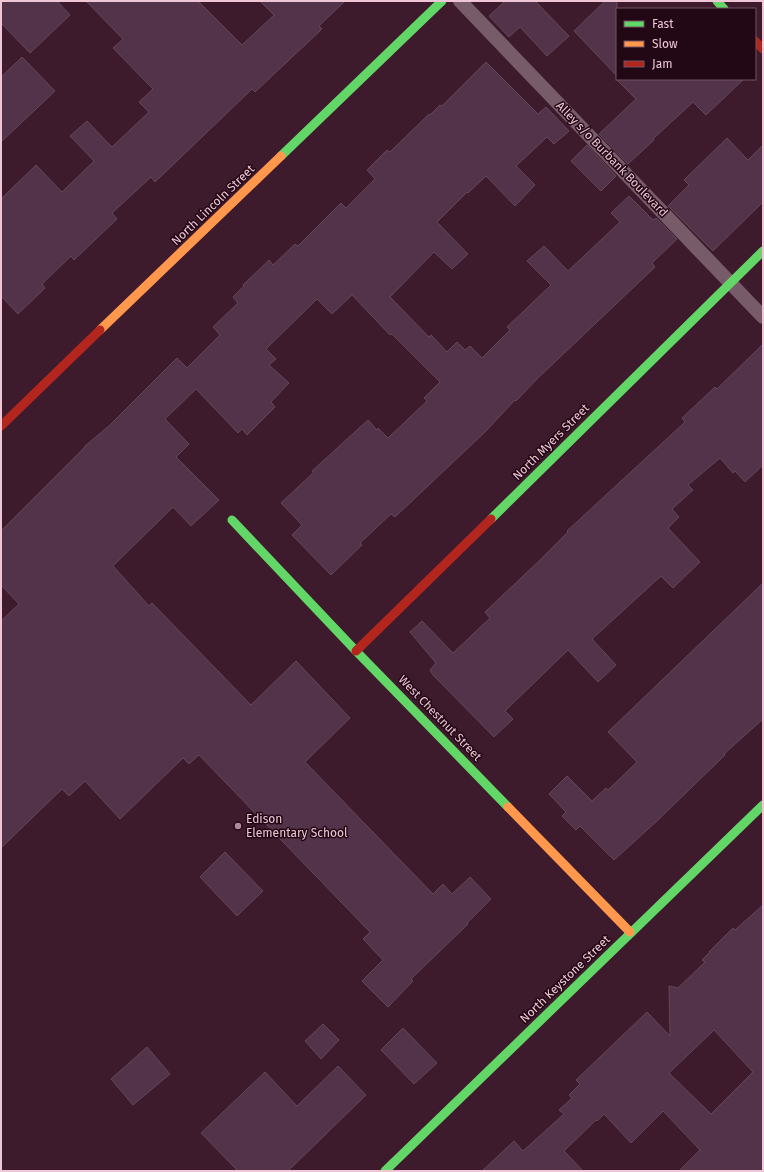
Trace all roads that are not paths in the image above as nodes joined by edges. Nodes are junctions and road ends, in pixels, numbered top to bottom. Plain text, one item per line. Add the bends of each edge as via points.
1 (442, 1) edge
2 (460, 1) edge
3 (763, 251) edge
4 (730, 282) junction
5 (763, 317) edge
6 (1, 426) edge
7 (232, 520) dead end
8 (356, 651) junction
9 (763, 806) edge
10 (630, 932) junction
11 (385, 1171) edge

1 - 6 street, North Lincoln Street
2 - 4 lane, Alley s/o Burbank Boulevard
3 - 4 street, North Myers Street
4 - 5 lane, Alley s/o Burbank Boulevard
4 - 8 street, North Myers Street
7 - 8 street, West Chestnut Street
8 - 10 street, West Chestnut Street
9 - 10 street, North Keystone Street
10 - 11 street, North Keystone Street

